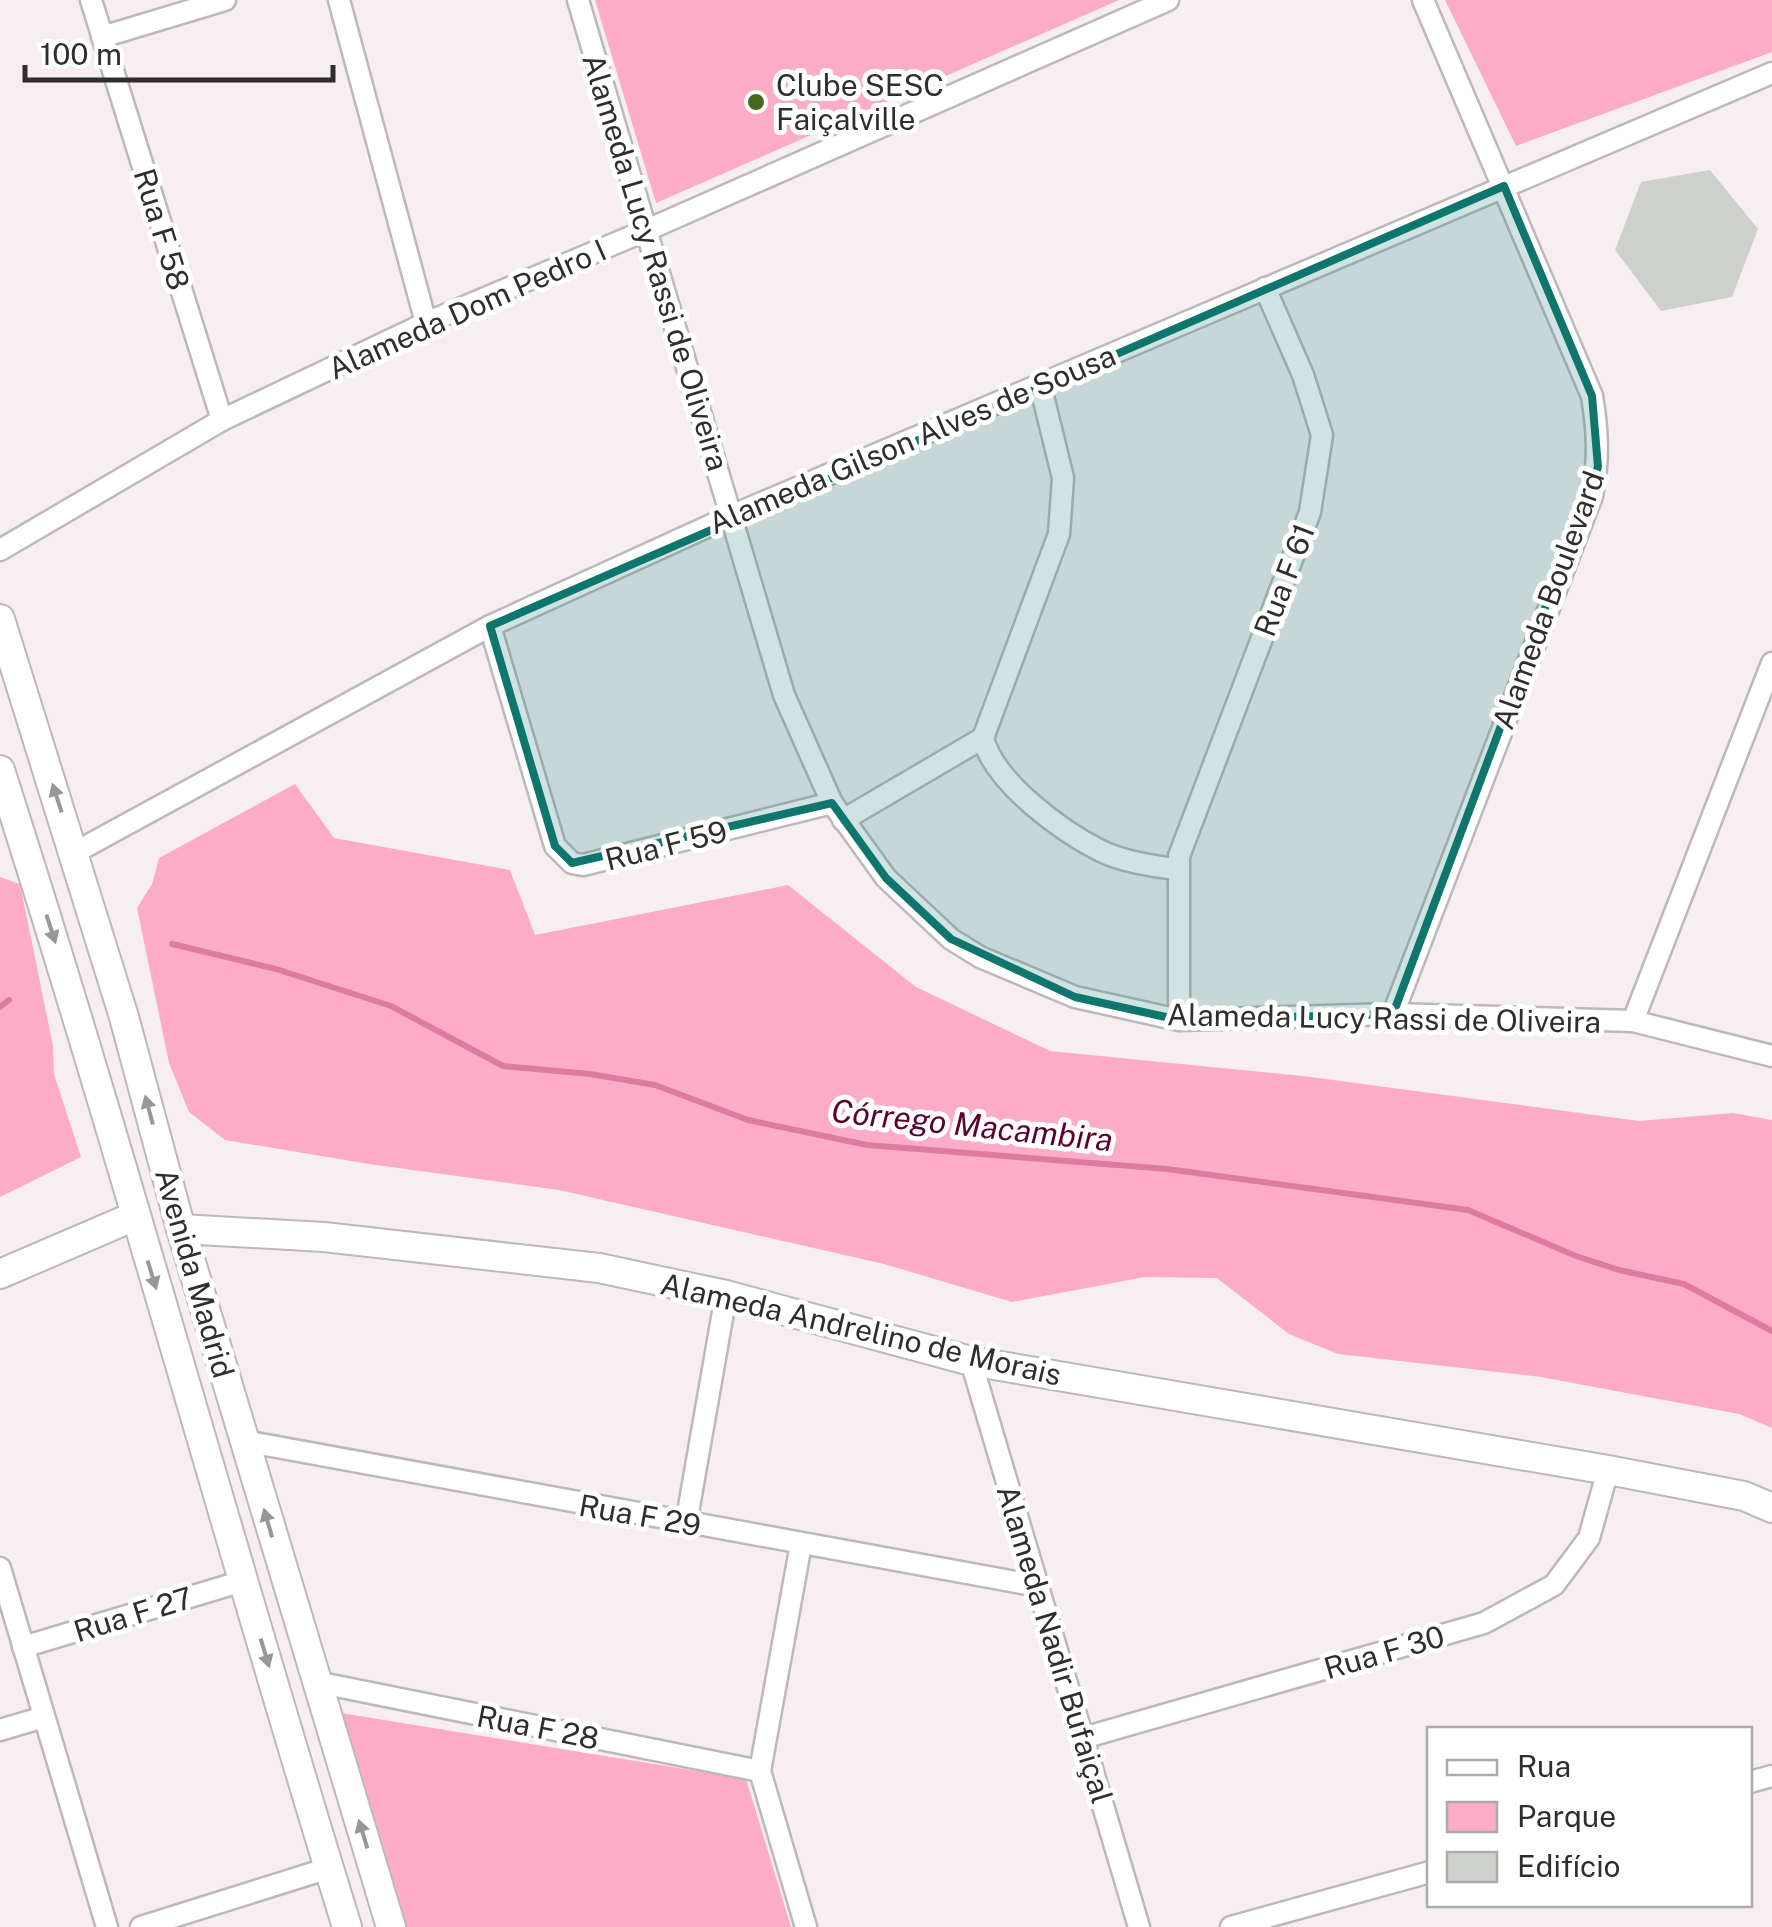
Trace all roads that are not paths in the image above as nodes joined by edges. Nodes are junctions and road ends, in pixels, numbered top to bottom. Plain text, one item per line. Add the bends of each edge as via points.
1 (91, 0) edge
2 (225, 0) edge
3 (339, 0) edge
4 (578, 0) edge
5 (1168, 0) edge
6 (1423, 0) edge
7 (102, 37) junction
8 (1772, 72) edge
9 (1504, 186) junction
10 (647, 230) junction
11 (1266, 288) junction
12 (426, 322) junction
13 (1040, 384) junction
14 (222, 420) junction
15 (732, 516) junction
16 (0, 550) edge
17 (0, 619) edge
18 (490, 626) junction
19 (1772, 663) edge
20 (983, 738) junction
21 (0, 770) edge
22 (837, 812) junction
23 (74, 853) junction
24 (1177, 870) junction
25 (1393, 1014) junction
26 (1178, 1020) junction
27 (1634, 1021) junction
28 (1772, 1056) edge
29 (134, 1216) junction
30 (180, 1228) junction
31 (0, 1274) edge
32 (726, 1295) junction
33 (971, 1361) junction
34 (244, 1441) junction
35 (1608, 1470) junction
36 (1772, 1508) edge
37 (686, 1524) junction
38 (801, 1544) junction
39 (0, 1568) edge
40 (243, 1581) junction
41 (1038, 1586) junction
42 (23, 1647) junction
43 (316, 1682) junction
44 (44, 1718) junction
45 (0, 1730) edge
46 (1083, 1738) junction
47 (760, 1772) junction
48 (329, 1868) junction
49 (1427, 1873) edge
50 (107, 1927) edge
51 (141, 1927) edge
52 (347, 1927) edge
53 (391, 1927) edge
54 (806, 1927) edge
55 (1140, 1927) edge
56 (1231, 1927) edge

1 - 7 street, Rua F 58
2 - 7 street
3 - 12 street
4 - 10 street, Alameda Lucy Rassi de Oliveira
5 - 10 street, Alameda Dom Pedro I
6 - 9 street, Alameda Boulevard
7 - 14 street, Rua F 58
8 - 9 street, Alameda Gilson Alves de Sousa
9 - 11 street, Alameda Gilson Alves de Sousa
9 - 25 street, Alameda Boulevard via 1592,396 1598,466
10 - 12 street, Alameda Dom Pedro I
10 - 15 street, Alameda Lucy Rassi de Oliveira
11 - 13 street, Alameda Gilson Alves de Sousa
11 - 24 street, Rua F 61 via 1322,435 1310,512
12 - 14 street, Alameda Dom Pedro I
13 - 15 street, Alameda Gilson Alves de Sousa
13 - 20 street via 1063,478 1058,534
14 - 16 street, Alameda Dom Pedro I
15 - 18 street, Alameda Gilson Alves de Sousa
15 - 22 street, Alameda Lucy Rassi de Oliveira via 784,695
23 -> 17 main road, Avenida Madrid
18 - 22 street, Rua F 59 via 555,846 572,863 583,866
18 - 23 street, Alameda Gilson Alves de Sousa
19 - 27 street
20 - 22 street
20 - 24 street via 1006,778 1057,822 1101,851
21 -> 29 main road, Avenida Madrid via 84,1032
22 - 26 street, Alameda Lucy Rassi de Oliveira via 886,878 951,940 1075,997
30 -> 23 main road, Avenida Madrid
24 - 26 street, Rua F 61
25 - 26 street, Alameda Lucy Rassi de Oliveira
25 - 27 street, Alameda Lucy Rassi de Oliveira
27 - 28 street, Alameda Lucy Rassi de Oliveira
29 - 31 main road
29 -> 40 main road, Avenida Madrid
30 - 32 main road, Alameda Andrelino de Morais via 599,1268
30 - 34 main road, Avenida Madrid
32 - 33 main road, Alameda Andrelino de Morais
32 - 37 street
33 - 35 main road, Alameda Andrelino de Morais
33 - 41 street, Alameda Nadir Bufaiçal
34 - 37 street, Rua F 29
43 -> 34 main road, Avenida Madrid
35 - 36 main road, Alameda Andrelino de Morais via 1744,1496
35 - 46 street, Rua F 30 via 1589,1538 1554,1585 1484,1623
37 - 38 street, Rua F 29
38 - 41 street, Rua F 29
38 - 47 street
39 - 42 street
40 - 42 street, Rua F 27
40 -> 48 main road, Avenida Madrid
41 - 46 street, Alameda Nadir Bufaiçal
42 - 44 street
43 - 47 street, Rua F 28
53 -> 43 main road, Avenida Madrid
44 - 45 street
44 - 50 street
46 - 55 street, Alameda Nadir Bufaiçal
47 - 54 street
48 - 51 street
48 - 52 main road, Avenida Madrid
49 - 56 street

